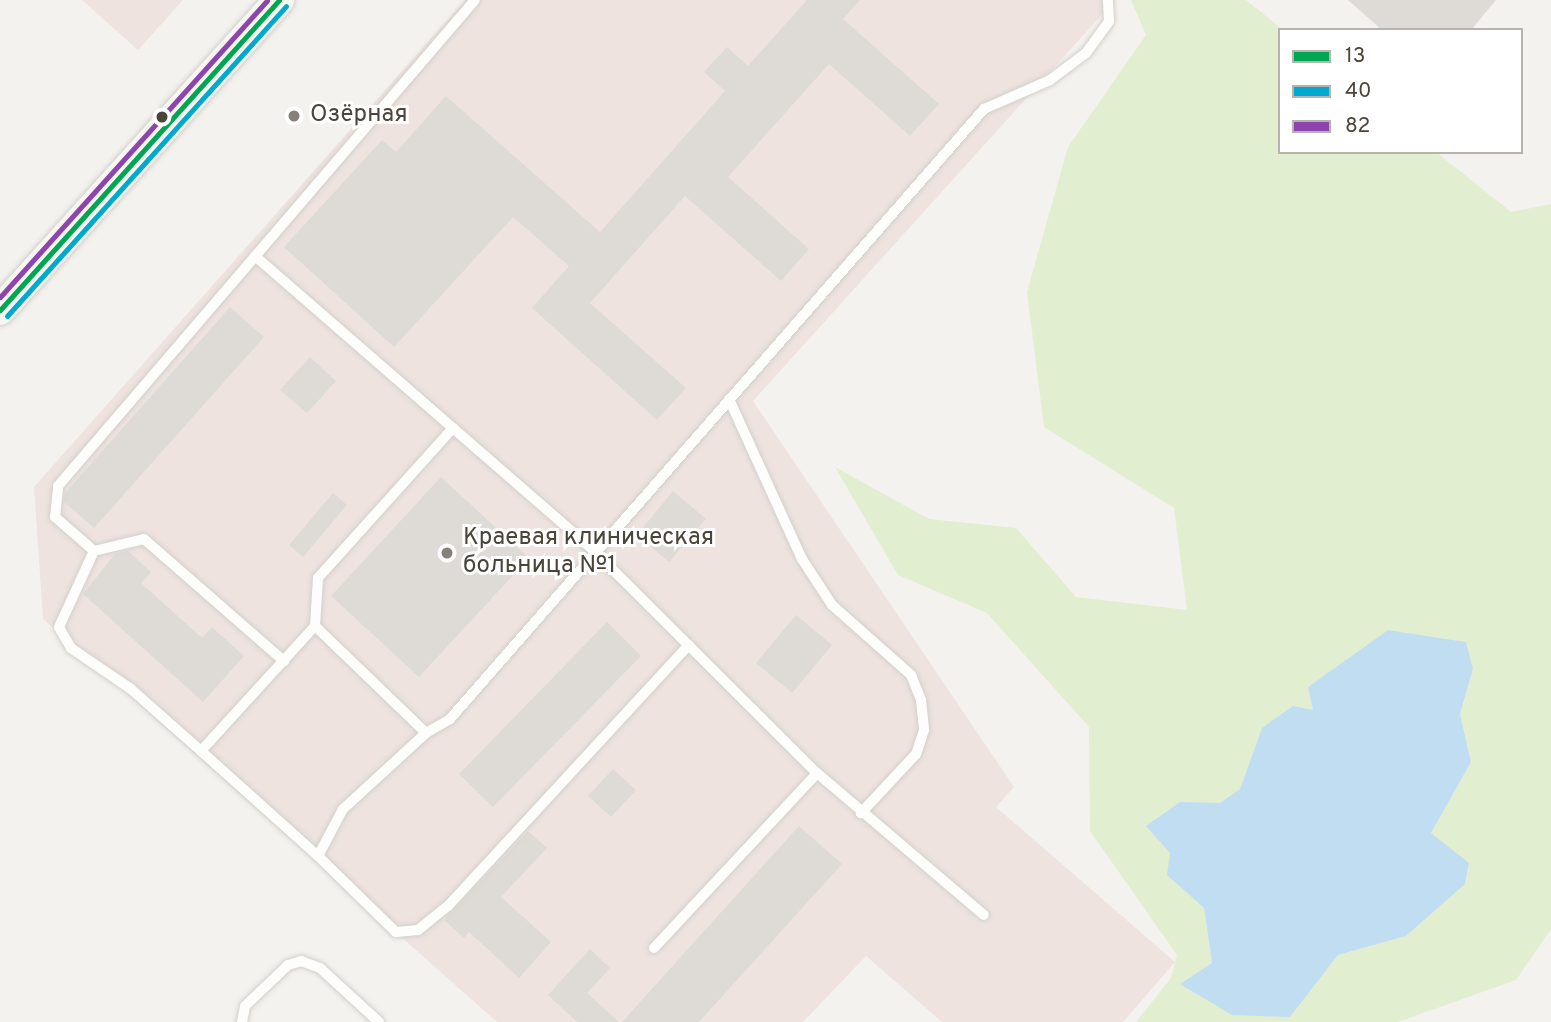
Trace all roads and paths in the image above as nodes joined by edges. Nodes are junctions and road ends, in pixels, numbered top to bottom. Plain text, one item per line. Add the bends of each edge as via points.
1 (279, 0) edge
2 (475, 0) edge
3 (1108, 0) edge
4 (254, 257) junction
5 (0, 310) edge
6 (729, 399) junction
7 (453, 428) junction
8 (94, 551) junction
9 (595, 552) junction
10 (316, 626) junction
11 (688, 645) junction
12 (284, 661) junction
13 (426, 733) junction
14 (201, 751) junction
15 (817, 773) junction
16 (861, 813) junction
17 (318, 856) junction
18 (984, 915) dead end
19 (654, 948) dead end
20 (242, 1022) edge
21 (379, 1022) edge

1 - 5 main road
2 - 4 lane
3 - 6 lane via 1109,21 1086,53 1050,80 984,109
4 - 7 lane
4 - 8 lane via 58,486 55,517
6 - 9 lane
6 - 16 lane via 802,559 832,605 911,675 922,700 925,730 916,754
7 - 9 lane
7 - 10 lane via 318,578
8 - 12 lane via 144,538
8 - 14 lane via 60,627 71,648 131,689
9 - 11 lane
9 - 13 lane via 450,719
10 - 12 lane
10 - 13 lane
11 - 15 lane
11 - 17 lane via 448,906 418,930 396,932
12 - 14 lane
13 - 17 lane via 343,809
14 - 17 lane
15 - 16 lane
15 - 19 lane
16 - 18 lane
20 - 21 lane via 245,1006 288,965 301,961 320,968

